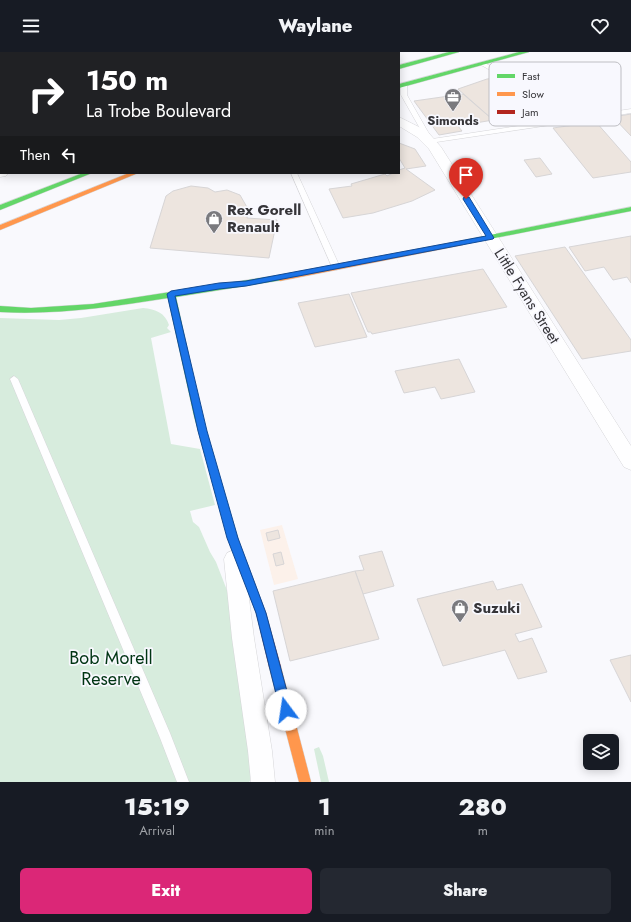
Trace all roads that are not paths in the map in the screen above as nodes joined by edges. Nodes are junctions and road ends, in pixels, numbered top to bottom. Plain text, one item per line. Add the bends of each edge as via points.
1 (456, 52) edge
2 (526, 52) edge
3 (489, 62) edge
4 (490, 62) edge
5 (483, 64) junction
6 (400, 67) edge
7 (489, 67) edge
8 (401, 86) edge
9 (631, 111) edge
10 (621, 112) edge
11 (400, 122) edge
12 (530, 126) edge
13 (430, 141) junction
14 (86, 174) edge
15 (133, 174) edge
16 (294, 174) edge
17 (0, 208) edge
18 (631, 209) edge
19 (0, 228) edge
20 (491, 238) junction
21 (336, 267) junction
22 (171, 294) junction
23 (0, 309) edge
24 (14, 379) dead end
25 (631, 462) edge
26 (232, 538) junction
27 (183, 782) edge
28 (263, 782) edge
29 (304, 782) edge

1 - 6 main road
2 - 4 main road
3 - 5 main road
5 - 7 lane
5 - 8 main road
8 - 13 lane
9 - 10 lane
11 - 13 street, Little Fyans Street
12 - 13 lane
13 - 20 street, Little Fyans Street
14 - 17 main road
15 - 19 main road
16 - 21 lane
18 - 20 main road
20 - 21 main road
20 - 25 street, Little Fyans Street
21 - 22 main road via 246,284
22 - 23 main road via 63,310
22 - 26 main road via 198,416
24 - 27 lane via 166,736
26 - 28 street
26 - 29 main road via 261,613

